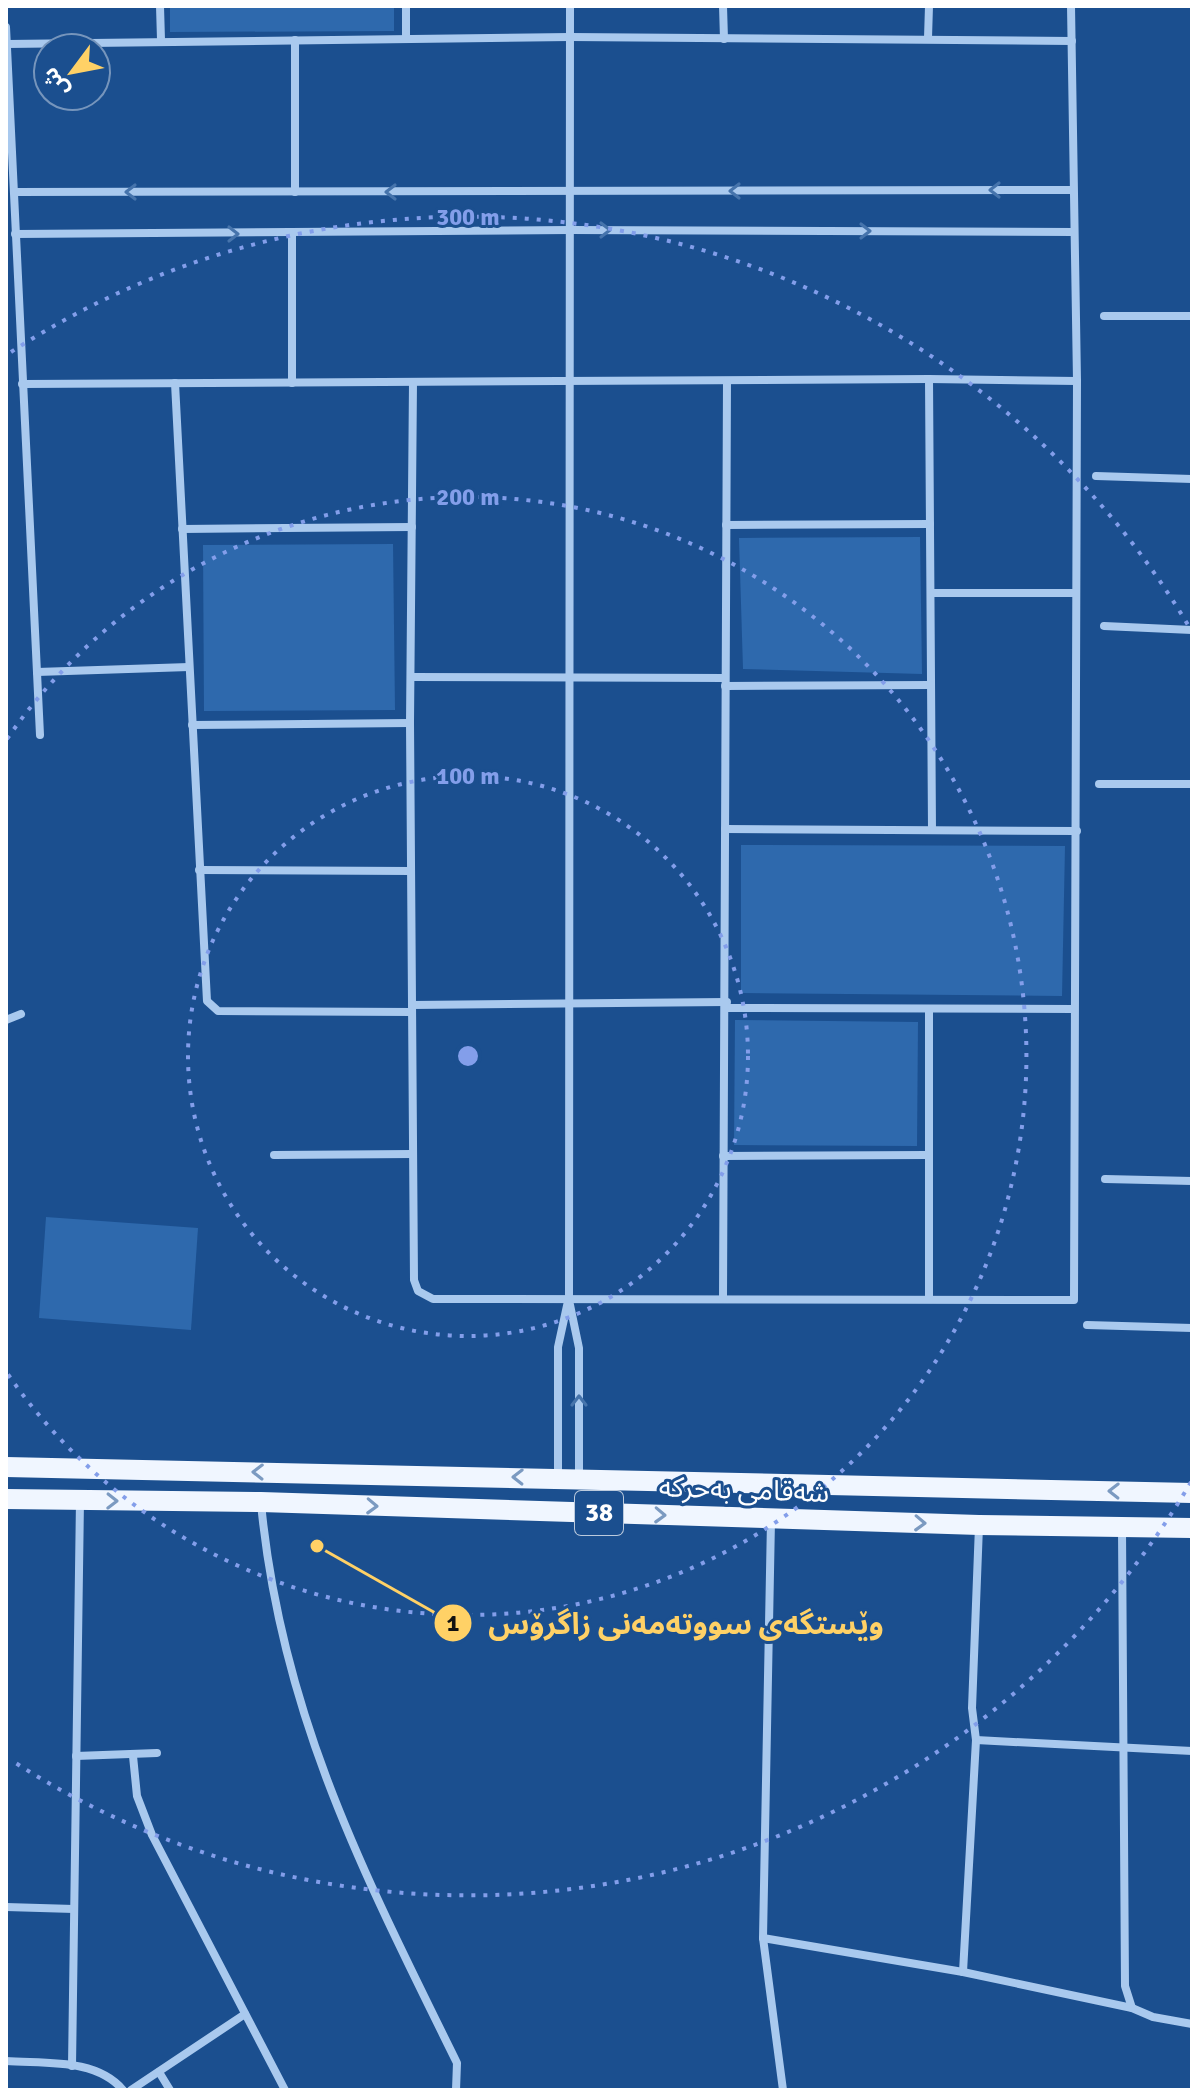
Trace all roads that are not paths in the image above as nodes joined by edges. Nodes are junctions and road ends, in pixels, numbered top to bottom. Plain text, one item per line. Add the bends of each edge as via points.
1 (160, 6) edge
2 (406, 6) edge
3 (570, 6) edge
4 (723, 6) edge
5 (929, 6) edge
6 (1071, 6) edge
7 (6, 27) edge
8 (570, 37) junction
9 (928, 38) junction
10 (406, 39) junction
11 (724, 39) junction
12 (161, 40) junction
13 (295, 40) junction
14 (1072, 41) junction
15 (7, 44) edge
16 (1073, 190) junction
17 (570, 191) junction
18 (14, 192) junction
19 (295, 192) junction
20 (570, 230) junction
21 (1074, 232) junction
22 (292, 233) junction
23 (15, 234) junction
24 (1104, 316) dead end
25 (1192, 316) edge
26 (929, 379) junction
27 (570, 380) junction
28 (727, 381) junction
29 (1077, 381) junction
30 (413, 382) junction
31 (175, 383) junction
32 (292, 383) junction
33 (22, 384) junction
34 (1096, 476) dead end
35 (1192, 479) edge
36 (930, 524) junction
37 (726, 525) junction
38 (412, 527) junction
39 (182, 529) junction
40 (932, 593) junction
41 (1076, 593) junction
42 (1104, 626) dead end
43 (1192, 630) edge
44 (189, 667) junction
45 (37, 672) junction
46 (411, 677) junction
47 (570, 678) junction
48 (725, 682) junction
49 (931, 685) junction
50 (410, 723) junction
51 (192, 725) junction
52 (40, 735) dead end
53 (1099, 784) dead end
54 (1192, 784) edge
55 (725, 829) junction
56 (932, 830) junction
57 (1077, 831) junction
58 (199, 870) junction
59 (411, 871) junction
60 (568, 1002) junction
61 (727, 1005) junction
62 (412, 1008) junction
63 (929, 1009) junction
64 (1073, 1009) junction
65 (21, 1014) dead end
66 (6, 1020) edge
67 (413, 1154) junction
68 (274, 1155) dead end
69 (927, 1155) junction
70 (723, 1156) junction
71 (1105, 1179) dead end
72 (1192, 1181) edge
73 (723, 1299) junction
74 (929, 1299) junction
75 (569, 1300) junction
76 (1087, 1325) dead end
77 (1192, 1328) edge
78 (6, 1467) edge
79 (568, 1478) junction
80 (1144, 1492) junction
81 (1192, 1493) edge
82 (6, 1499) edge
83 (80, 1500) junction
84 (261, 1502) junction
85 (771, 1519) junction
86 (979, 1525) junction
87 (1122, 1528) junction
88 (1145, 1528) junction
89 (1192, 1528) edge
90 (976, 1740) junction
91 (1123, 1747) junction
92 (1192, 1751) edge
93 (157, 1753) dead end
94 (76, 1756) junction
95 (133, 1756) junction
96 (6, 1907) edge
97 (74, 1909) junction
98 (763, 1938) junction
99 (963, 1972) junction
100 (1132, 2008) junction
101 (245, 2014) junction
102 (1192, 2024) edge
103 (6, 2061) edge
104 (72, 2066) junction
105 (159, 2072) junction
106 (123, 2090) edge
107 (131, 2090) edge
108 (170, 2090) edge
109 (285, 2090) edge
110 (456, 2090) edge
111 (783, 2090) edge

1 - 12 street
2 - 10 street
3 - 8 street
4 - 11 street
5 - 9 street
6 - 14 street
7 - 15 street
8 - 10 street
8 - 11 street
8 - 17 street
9 - 11 street
9 - 14 street
10 - 13 street
12 - 13 street
12 - 15 street
13 - 19 street
14 - 16 street
15 - 18 street
16 -> 17 street
16 - 21 street
17 -> 19 street
17 - 20 street
19 -> 18 street
18 - 23 street
20 -> 21 street
20 - 22 street
20 - 27 street
21 - 29 street
23 -> 22 street
22 - 32 street
23 - 33 street
24 - 25 street
26 - 28 street
26 - 29 street
26 - 36 street
27 - 28 street
27 - 30 street
27 - 47 street
28 - 37 street
29 - 41 street
30 - 32 street
30 - 38 street
31 - 32 street
31 - 33 street
31 - 39 street
33 - 45 street
34 - 35 street
36 - 37 street
36 - 40 street
37 - 48 street
38 - 39 street
38 - 46 street
39 - 44 street
40 - 41 street
40 - 49 street
41 - 57 street
42 - 43 street
44 - 45 street
44 - 51 street
45 - 52 street
46 - 47 street
46 - 50 street
47 - 48 street
47 - 60 street
48 - 49 street
48 - 55 street
49 - 56 street
50 - 51 street
50 - 59 street
51 - 58 street
53 - 54 street
55 - 56 street
55 - 61 street
56 - 57 street
57 - 64 street
58 - 59 street
58 - 62 street via 206,995 214,1009
59 - 62 street
60 - 61 street
60 - 62 street
60 - 75 street
61 - 63 street
61 - 70 street
62 - 67 street
63 - 64 street
63 - 69 street
64 - 74 street via 1074,1300
65 - 66 street
67 - 68 street
67 - 75 street via 418,1291 433,1299
69 - 70 street
69 - 74 street
70 - 73 street
71 - 72 street
73 - 74 street
73 - 75 street
79 -> 75 street via 579,1348
75 - 79 street via 558,1347
76 - 77 street
79 -> 78 main road, شەقامی بەحرکە / 38
80 -> 79 main road, شەقامی بەحرکە / 38
80 - 81 main road, شەقامی بەحرکە / 38
80 - 88 main road
82 - 83 main road, شەقامی بەحرکە / 38
83 -> 84 main road, شەقامی بەحرکە / 38
83 - 94 street
84 -> 85 main road, شەقامی بەحرکە / 38
84 - 110 street via 280,1632 306,1727 355,1853 457,2063
85 -> 86 main road, شەقامی بەحرکە / 38
85 - 98 street
86 - 87 main road, شەقامی بەحرکە / 38
86 - 90 street via 972,1708
87 - 88 main road, شەقامی بەحرکە / 38
87 - 91 street
88 - 89 main road, شەقامی بەحرکە / 38
90 - 91 street
90 - 99 street
91 - 92 street
91 - 100 street via 1125,1986
93 - 95 street
94 - 95 street
94 - 97 street
95 - 101 street via 143,1816
96 - 97 street
97 - 104 street
98 - 99 street
98 - 111 street
99 - 100 street
100 - 102 street
101 - 105 street
101 - 109 street
103 - 104 street
104 - 106 street via 101,2072
105 - 107 street
105 - 108 street

